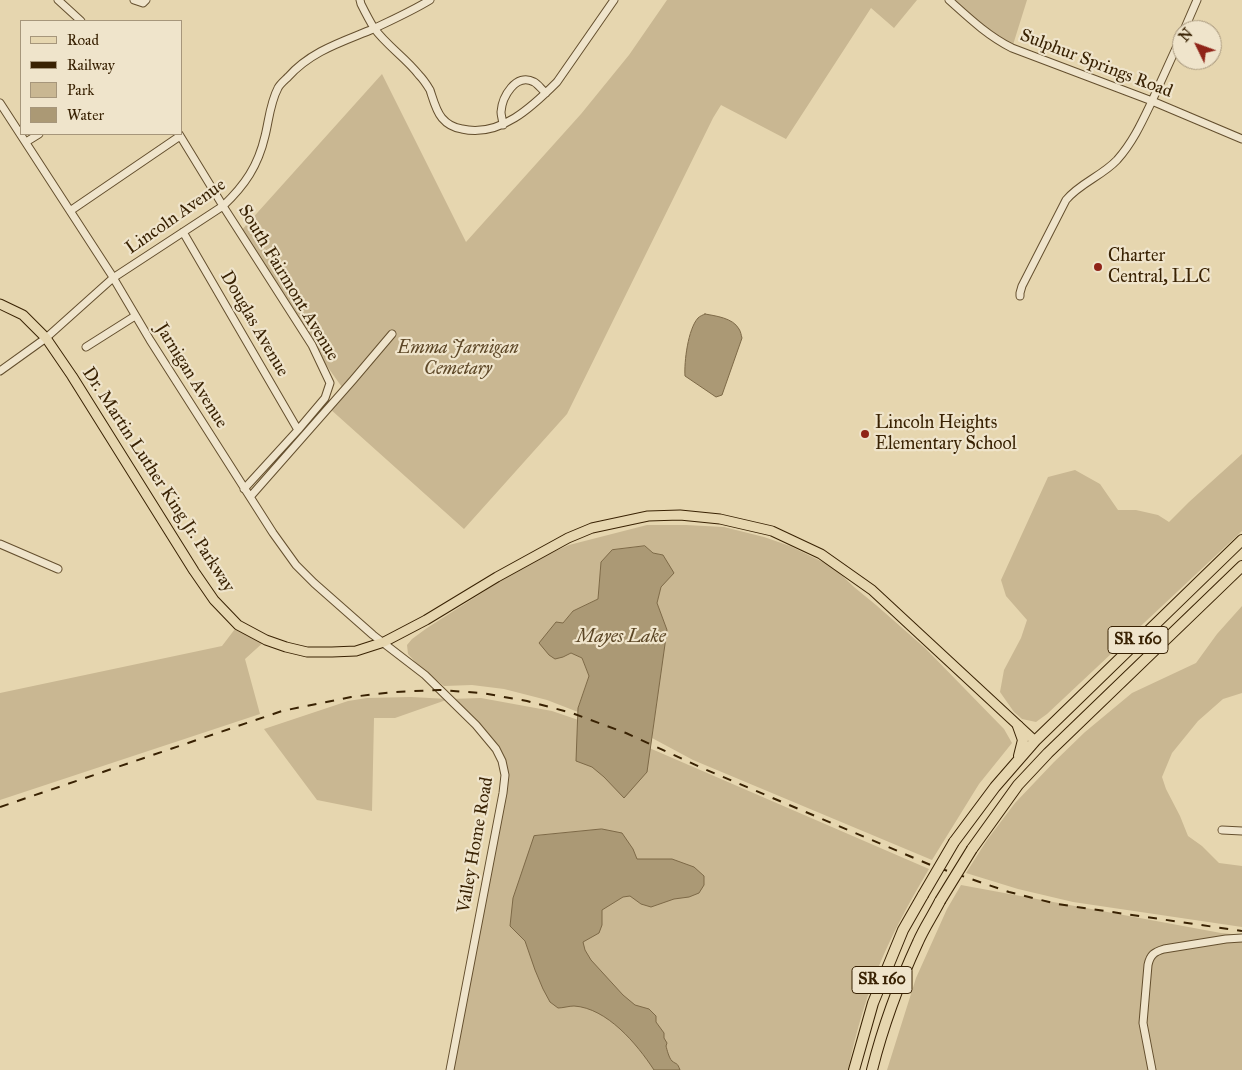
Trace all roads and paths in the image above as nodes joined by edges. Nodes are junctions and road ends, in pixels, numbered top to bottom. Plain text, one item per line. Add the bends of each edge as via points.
1 (58, 0) edge
2 (134, 0) edge
3 (146, 0) edge
4 (360, 0) edge
5 (430, 0) edge
6 (614, 0) edge
7 (949, 0) edge
8 (1197, 0) edge
9 (80, 20) edge
10 (1188, 20) edge
11 (374, 28) junction
12 (1172, 57) edge
13 (546, 93) junction
14 (1152, 101) junction
15 (0, 103) edge
16 (503, 124) junction
17 (20, 133) edge
18 (21, 135) edge
19 (37, 135) edge
20 (180, 135) edge
21 (1242, 139) edge
22 (26, 142) junction
23 (223, 206) junction
24 (70, 211) junction
25 (184, 232) junction
26 (114, 278) junction
27 (1020, 296) dead end
28 (0, 304) edge
29 (135, 316) junction
30 (392, 334) dead end
31 (46, 338) junction
32 (86, 347) dead end
33 (0, 371) edge
34 (298, 430) junction
35 (244, 489) junction
36 (250, 497) junction
37 (1242, 540) edge
38 (0, 544) edge
39 (1242, 566) edge
40 (58, 569) dead end
41 (384, 642) junction
42 (1018, 726) junction
43 (1063, 738) junction
44 (1035, 741) junction
45 (1018, 760) junction
46 (1034, 769) junction
47 (1222, 830) dead end
48 (1242, 831) edge
49 (1242, 938) edge
50 (450, 1070) edge
51 (854, 1070) edge
52 (872, 1070) edge
53 (1152, 1070) edge

1 - 9 street
2 - 3 street via 143,3
4 - 11 street
5 - 11 street, Lincoln Avenue
6 - 13 street
7 - 14 street, Sulphur Springs Road via 986,33 1012,48
8 - 10 street
11 - 16 street via 418,72 442,118 456,128 470,131 487,130
11 - 23 street, Lincoln Avenue via 329,46 295,68 279,87 271,104 260,155 249,176
12 - 14 street
13 - 16 street
13 - 16 street via 534,82 518,81 505,97 501,112
14 - 21 street, Sulphur Springs Road
14 - 27 street via 1134,138 1123,152 1066,200 1022,286
15 - 17 street, Jarnigan Avenue
18 - 22 street, Jarnigan Avenue
19 - 22 street
20 - 23 street, South Fairmont Avenue
20 - 24 street
22 - 24 street, Jarnigan Avenue
23 - 25 street, Lincoln Avenue
23 - 34 street, South Fairmont Avenue via 312,345 330,383 325,398
24 - 26 street, Jarnigan Avenue
25 - 26 street, Lincoln Avenue
25 - 34 street, Douglas Avenue
26 - 29 street, Jarnigan Avenue
26 - 31 street, Lincoln Avenue
28 - 31 main road, Dr. Martin Luther King Jr. Parkway via 23,315
29 - 32 street
29 - 35 street, Jarnigan Avenue
30 - 36 street
31 - 33 street, Lincoln Avenue
31 - 41 main road, Dr. Martin Luther King Jr. Parkway via 194,571 214,600 238,625 266,640 307,652 356,651
34 - 35 street, South Fairmont Avenue
35 - 36 street, Jarnigan Avenue
36 - 41 street, Jarnigan Avenue via 296,564 347,613
37 - 44 highway, SR 160
38 - 40 street
39 - 43 highway, SR 160
41 - 42 main road, Dr. Martin Luther King Jr. Parkway via 560,542 592,528 648,516 720,519 772,531 821,554 872,590
41 - 50 street, Valley Home Road via 476,725 496,749 504,768 503,793
42 - 44 main road, Dr. Martin Luther King Jr. Parkway
42 - 45 highway via 1023,740
43 - 44 highway via 1046,744
43 - 46 highway, SR 160
44 - 45 highway, SR 160
44 - 46 highway via 1038,752
45 - 51 highway, SR 160, bridge via 954,842 904,930 873,1003
46 - 52 highway, SR 160, bridge via 1018,785 972,849 918,941 889,1014
47 - 48 street
49 - 53 street via 1164,949 1150,956 1142,1023

